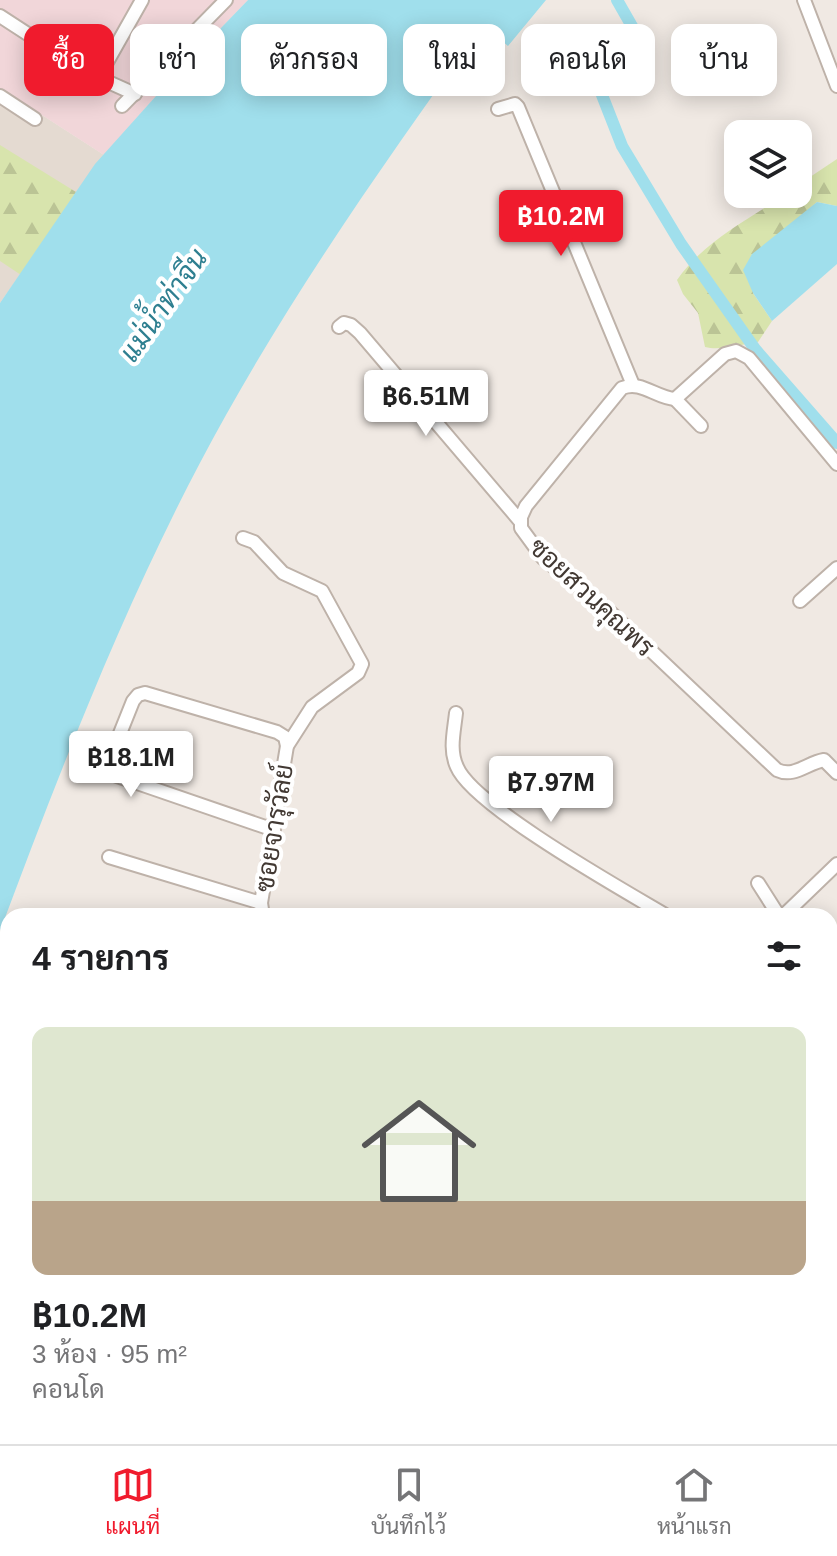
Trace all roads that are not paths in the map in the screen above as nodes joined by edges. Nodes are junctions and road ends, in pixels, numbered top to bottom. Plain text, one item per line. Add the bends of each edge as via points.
1 (142, 0) edge
2 (226, 0) edge
3 (804, 0) edge
4 (0, 16) edge
5 (203, 24) edge
6 (24, 31) edge
7 (114, 50) edge
8 (837, 86) edge
9 (0, 96) edge
10 (133, 96) edge
11 (122, 106) dead end
12 (498, 109) dead end
13 (35, 119) dead end
14 (339, 327) dead end
15 (633, 385) junction
16 (675, 399) junction
17 (701, 426) dead end
18 (837, 464) edge
19 (520, 521) junction
20 (243, 538) dead end
21 (837, 568) edge
22 (800, 601) dead end
23 (456, 713) dead end
24 (287, 746) junction
25 (837, 773) edge
26 (274, 830) junction
27 (109, 857) dead end
28 (837, 864) edge
29 (758, 883) dead end
30 (256, 908) edge
31 (262, 908) edge
32 (654, 908) edge
33 (775, 908) edge
34 (790, 908) edge

1 - 7 street
2 - 5 street
3 - 8 street
4 - 6 street
9 - 13 street
10 - 11 street
12 - 15 street via 518,107
14 - 19 street via 344,323 360,333
15 - 16 street
15 - 19 street, ซอยสวนคุณพร via 622,388 526,506
16 - 17 street
16 - 18 street via 725,354 736,351 749,358
19 - 25 street, ซอยสวนคุณพร via 543,558 609,611 777,770 792,773 824,760
20 - 24 street, ซอยจารุวัลย์ via 254,542 283,573 322,591 362,664 358,673 312,707
21 - 22 street
23 - 32 street via 452,750 466,780 548,843
24 - 26 street, ซอยจารุวัลย์
24 - 26 street via 277,732 145,693 133,701 109,761 114,775
26 - 31 street, ซอยจารุวัลย์
27 - 30 street
28 - 34 street
29 - 33 street

